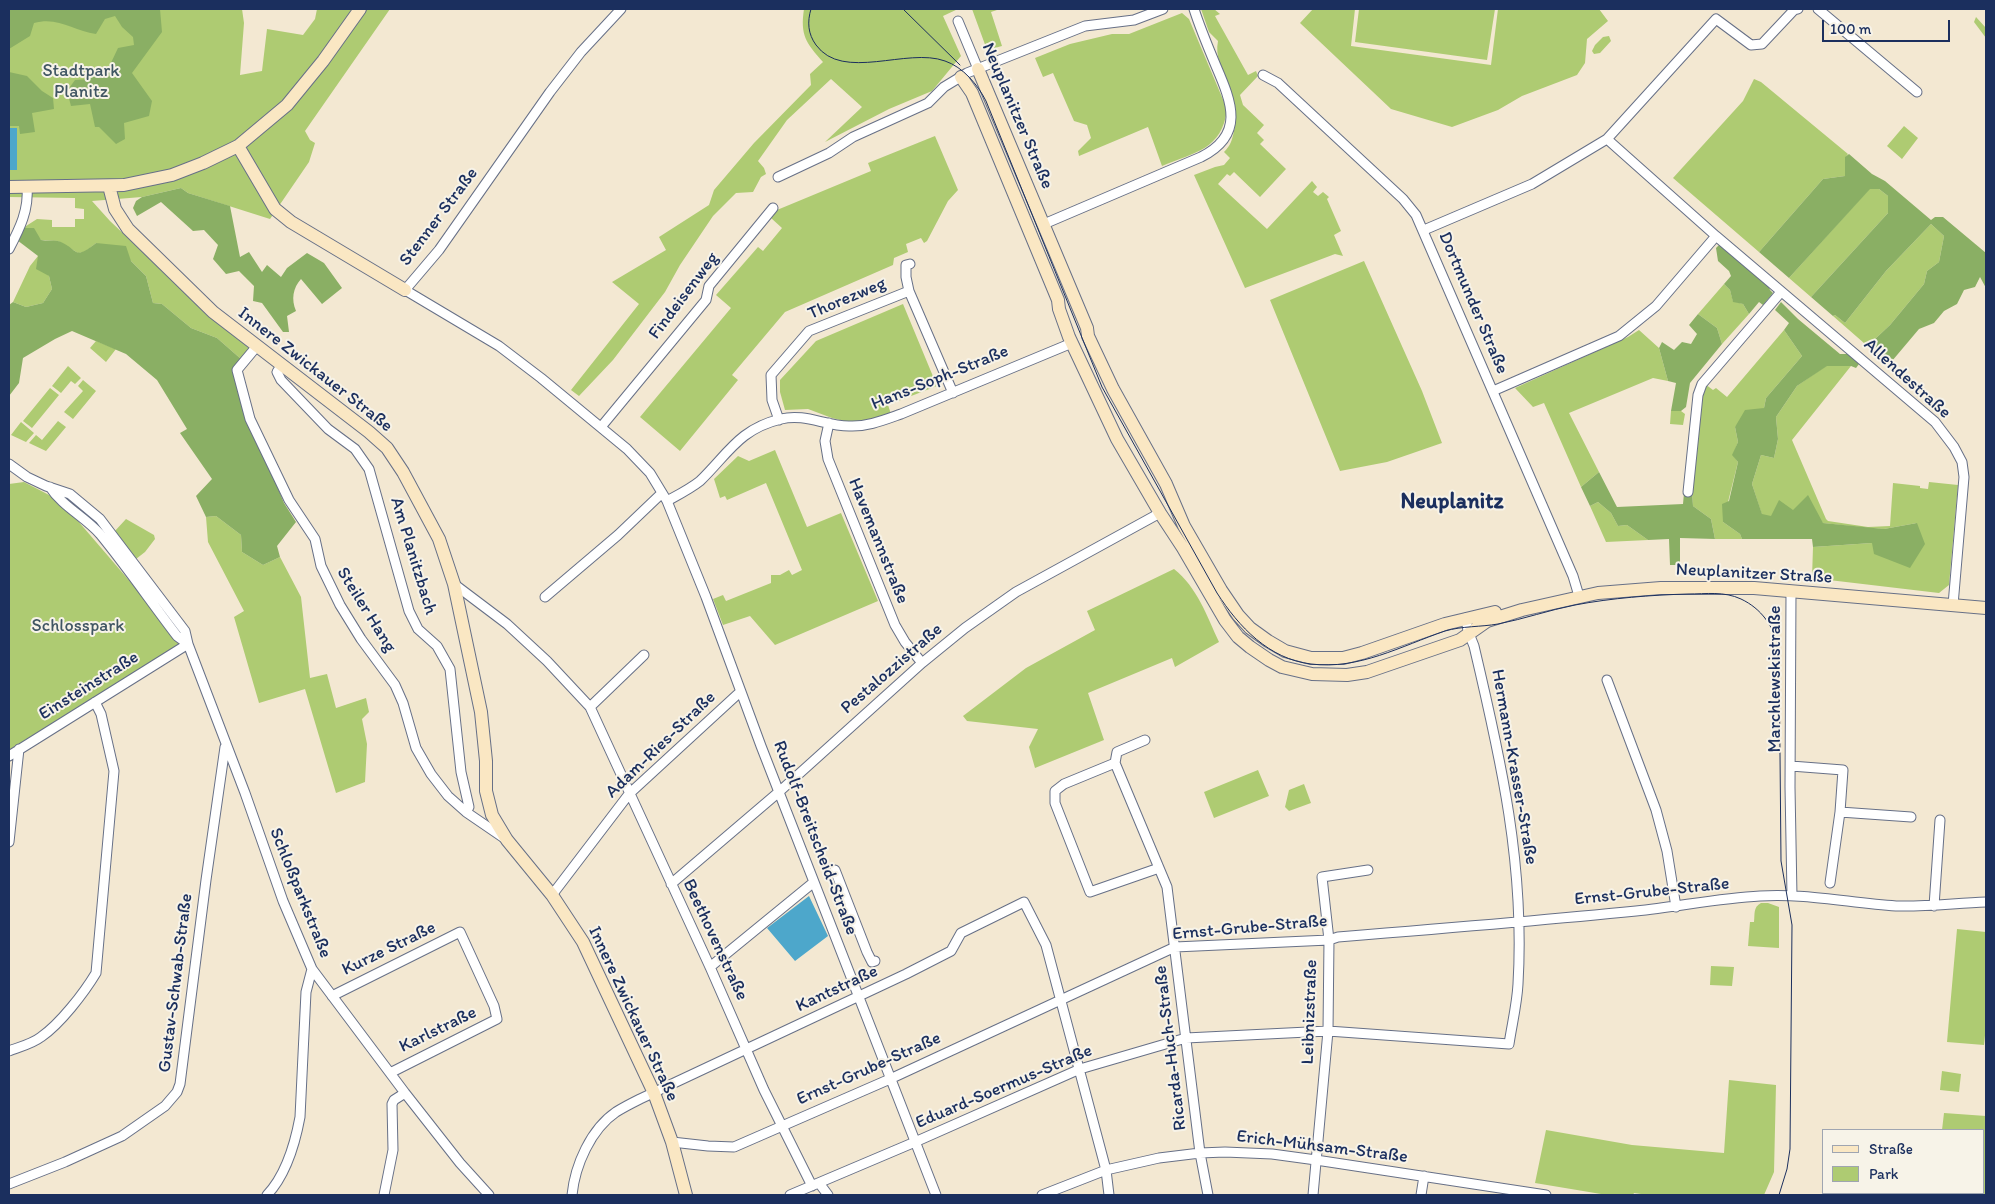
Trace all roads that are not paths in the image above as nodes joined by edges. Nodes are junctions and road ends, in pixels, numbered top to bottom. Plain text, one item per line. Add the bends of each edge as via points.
1 (360, 9) edge
2 (621, 9) edge
3 (1163, 9) edge
4 (1194, 9) edge
5 (1798, 9) edge
6 (1818, 9) edge
7 (958, 21) dead end
8 (978, 69) junction
9 (1263, 75) dead end
10 (961, 77) junction
11 (1917, 92) dead end
12 (1607, 139) junction
13 (238, 146) junction
14 (778, 177) dead end
15 (27, 186) junction
16 (109, 186) junction
17 (9, 187) edge
18 (773, 208) dead end
19 (1044, 224) junction
20 (1424, 230) junction
21 (1029, 231) junction
22 (1716, 236) junction
23 (9, 249) edge
24 (910, 264) dead end
25 (405, 290) junction
26 (909, 291) junction
27 (1781, 292) junction
28 (1088, 336) junction
29 (1072, 343) junction
30 (257, 346) junction
31 (282, 366) junction
32 (1493, 392) junction
33 (953, 393) junction
34 (779, 420) junction
35 (829, 423) junction
36 (601, 427) junction
37 (9, 464) edge
38 (1688, 492) dead end
39 (665, 497) junction
40 (1173, 504) junction
41 (1160, 514) junction
42 (454, 584) junction
43 (1791, 592) junction
44 (1579, 596) junction
45 (545, 597) dead end
46 (1954, 605) junction
47 (1986, 608) edge
48 (1522, 610) junction
49 (1466, 618) junction
50 (1468, 634) junction
51 (188, 644) junction
52 (644, 655) dead end
53 (922, 663) junction
54 (1607, 680) dead end
55 (740, 692) junction
56 (94, 702) junction
57 (590, 707) junction
58 (1145, 740) dead end
59 (225, 745) junction
60 (19, 749) junction
61 (9, 756) edge
62 (1115, 764) junction
63 (1791, 766) junction
64 (780, 791) junction
65 (629, 794) junction
66 (466, 812) junction
67 (1840, 812) junction
68 (1911, 817) dead end
69 (1940, 820) dead end
70 (507, 840) junction
71 (9, 842) edge
72 (1159, 868) junction
73 (834, 870) dead end
74 (1368, 870) dead end
75 (814, 882) junction
76 (1830, 883) dead end
77 (671, 884) junction
78 (552, 895) junction
79 (1792, 896) junction
80 (1986, 902) edge
81 (1934, 906) junction
82 (1676, 907) junction
83 (1520, 923) junction
84 (460, 932) joint
85 (1329, 940) junction
86 (1175, 947) junction
87 (876, 961) dead end
88 (710, 966) junction
89 (312, 969) junction
90 (332, 996) junction
91 (859, 996) junction
92 (1060, 1000) junction
93 (1328, 1031) junction
94 (1186, 1038) junction
95 (1508, 1044) joint
96 (747, 1050) junction
97 (9, 1051) edge
98 (1080, 1069) junction
99 (390, 1073) junction
100 (890, 1079) junction
101 (405, 1092) junction
102 (654, 1093) junction
103 (782, 1125) junction
104 (672, 1142) junction
105 (915, 1142) junction
106 (1200, 1153) junction
107 (1316, 1160) junction
108 (1106, 1170) junction
109 (1424, 1176) junction
110 (9, 1184) edge
111 (816, 1184) junction
112 (1522, 1193) edge
113 (267, 1195) edge
114 (384, 1195) edge
115 (489, 1195) edge
116 (572, 1195) edge
117 (686, 1195) edge
118 (790, 1195) edge
119 (828, 1195) edge
120 (935, 1195) edge
121 (1042, 1195) edge
122 (1109, 1195) edge
123 (1208, 1195) edge
124 (1314, 1195) edge
125 (1421, 1195) edge
126 (1546, 1195) edge

1 - 13 street via 287,105
2 - 25 street, Stenner Straße via 550,92 457,226
3 - 8 street via 1134,20 1085,26
4 - 19 street via 1232,110 1229,130 1222,142 1201,157
5 - 12 street via 1762,44 1751,45 1716,19
6 - 11 street
7 - 8 street, Neuplanitzer Straße
8 - 10 street
8 - 19 street, Neuplanitzer Straße
9 - 20 street, Dortmunder Straße via 1278,83 1403,199
10 - 14 street via 944,87 928,103 853,137 829,153
10 - 21 street, Neuplanitzer Straße via 972,93
12 - 20 street via 1532,184
12 - 22 street, Allendestraße
13 - 16 street via 172,175
13 - 25 street, Stenner Straße via 275,209 291,222
15 - 16 street
15 - 17 street
15 - 23 street via 29,202
16 - 30 street, Innere Zwickauer Straße via 115,209 128,229 213,312
18 - 36 street, Findeisenweg via 709,286 706,300
19 - 21 street
19 - 28 street, Neuplanitzer Straße
20 - 32 street, Dortmunder Straße
21 - 29 street, Neuplanitzer Straße
22 - 27 street, Allendestraße
22 - 32 street via 1656,306 1619,336
24 - 26 street, Thorezweg via 906,265
25 - 36 street, Rudolf-Breitscheid-Straße via 499,346
26 - 33 street, Thorezweg
26 - 34 street, Thorezweg via 809,330 771,375 772,400
27 - 38 street via 1702,384 1698,395
27 - 46 street, Allendestraße via 1935,422 1954,447 1962,462 1964,477
28 - 29 street
28 - 40 street, Neuplanitzer Straße
29 - 33 street, Hans-Soph-Straße
29 - 41 street, Neuplanitzer Straße via 1117,439
30 - 31 street, Innere Zwickauer Straße
30 - 66 street, Steiler Hang via 237,370 250,420 289,500 315,539 321,566 340,604 394,685 403,703 416,748 448,796
31 - 42 street, Innere Zwickauer Straße via 387,448 439,539
31 - 66 street, Am Planitzbach via 277,372 281,380 328,429 355,449 369,469 409,612 418,629 437,646 450,669 459,763 469,808
32 - 44 street, Dortmunder Straße
33 - 35 street, Hans-Soph-Straße via 877,423 848,426
34 - 35 street, Hans-Soph-Straße via 805,418
34 - 39 street, Hans-Soph-Straße via 753,429 740,438 700,480
35 - 53 street, Havemannstraße via 828,459 895,625
36 - 39 street, Rudolf-Breitscheid-Straße via 650,473
37 - 51 street, Schloßparkstraße via 27,477 76,497 104,523 185,631
39 - 45 street
39 - 55 street, Rudolf-Breitscheid-Straße
40 - 41 street
40 - 49 street, Neuplanitzer Straße via 1238,615 1253,631 1285,651 1311,658 1352,656
41 - 50 street, Neuplanitzer Straße via 1231,629 1250,647 1282,667 1312,674 1367,672 1460,640
41 - 53 street, Pestalozzistraße via 1016,592
42 - 57 street, Beethovenstraße via 507,624
42 - 70 street, Innere Zwickauer Straße via 481,712 486,791 492,815
43 - 44 street, Neuplanitzer Straße via 1670,587
43 - 46 street, Neuplanitzer Straße
43 - 63 street, Marchlewskistraße
44 - 48 street, Neuplanitzer Straße
46 - 47 street, Neuplanitzer Straße
48 - 49 street, Neuplanitzer Straße via 1502,610
48 - 50 street, Neuplanitzer Straße via 1487,621
49 - 50 street, Hermann-Krasser-Straße
50 - 83 street, Hermann-Krasser-Straße via 1474,646 1510,816
51 - 56 street, Einsteinstraße
51 - 59 street, Schloßparkstraße
52 - 57 street
53 - 64 street, Pestalozzistraße
54 - 82 street via 1656,810
55 - 64 street, Rudolf-Breitscheid-Straße
55 - 65 street, Adam-Ries-Straße
56 - 60 street, Einsteinstraße
56 - 97 street via 114,771 96,973 66,1014 40,1038
57 - 65 street, Beethovenstraße
58 - 62 street via 1117,752
59 - 89 street, Schloßparkstraße
59 - 110 street, Gustav-Schwab-Straße via 177,1092 165,1106 122,1136
60 - 61 street, Einsteinstraße
60 - 71 street
62 - 72 street, Ricarda-Huch-Straße
62 - 72 street via 1064,784 1055,792 1055,803 1090,892
63 - 67 street, Marchlewskistraße via 1843,770
63 - 79 street, Marchlewskistraße
64 - 75 street, Rudolf-Breitscheid-Straße
64 - 77 street, Pestalozzistraße
65 - 77 street, Beethovenstraße
65 - 78 street, Adam-Ries-Straße
66 - 70 street, Steiler Hang
67 - 68 street
67 - 76 street, Marchlewskistraße
69 - 81 street
70 - 78 street, Innere Zwickauer Straße
72 - 86 street, Ricarda-Huch-Straße via 1167,887
73 - 87 street, Rudolf-Breitscheid-Straße via 867,952 872,962
74 - 85 street, Leibnizstraße via 1322,876
75 - 88 street
75 - 91 street, Rudolf-Breitscheid-Straße
77 - 88 street, Beethovenstraße
78 - 102 street, Innere Zwickauer Straße via 583,942
79 - 81 street via 1896,906
79 - 82 street, Ernst-Grube-Straße via 1758,896
80 - 81 street
82 - 83 street, Ernst-Grube-Straße
83 - 85 street, Ernst-Grube-Straße
83 - 95 street, Hermann-Krasser-Straße via 1518,986
84 - 90 street, Kurze Straße
84 - 99 street, Karlstraße via 497,1019
85 - 86 street, Ernst-Grube-Straße
85 - 93 street, Leibnizstraße
86 - 92 street, Ernst-Grube-Straße
86 - 94 street, Ricarda-Huch-Straße
88 - 96 street, Beethovenstraße
89 - 90 street, Schloßparkstraße
89 - 113 street via 306,992 298,1129 287,1163
90 - 99 street, Schloßparkstraße
91 - 92 street, Kantstraße via 951,951 961,933 1024,902 1046,945
91 - 96 street, Kantstraße
91 - 100 street, Rudolf-Breitscheid-Straße
92 - 98 street
92 - 100 street, Ernst-Grube-Straße
93 - 94 street, Eduard-Soermus-Straße
93 - 95 street, Eduard-Soermus-Straße
93 - 107 street, Leibnizstraße
94 - 98 street, Eduard-Soermus-Straße
94 - 106 street, Ricarda-Huch-Straße
96 - 102 street, Kantstraße
96 - 103 street, Beethovenstraße
98 - 105 street, Eduard-Soermus-Straße
98 - 108 street
99 - 101 street, Schloßparkstraße
100 - 103 street, Ernst-Grube-Straße
100 - 105 street, Rudolf-Breitscheid-Straße
101 - 114 street via 392,1104 393,1150
101 - 115 street, Schloßparkstraße
102 - 104 street, Innere Zwickauer Straße
102 - 116 street, Kantstraße via 615,1112 598,1130 578,1168
103 - 104 street, Ernst-Grube-Straße via 734,1146
103 - 111 street, Beethovenstraße
104 - 117 street, Innere Zwickauer Straße
105 - 111 street, Eduard-Soermus-Straße
105 - 120 street, Rudolf-Breitscheid-Straße
106 - 107 street, Erich-Mühsam-Straße via 1272,1154
106 - 108 street, Erich-Mühsam-Straße
106 - 123 street, Ricarda-Huch-Straße
107 - 109 street, Erich-Mühsam-Straße
107 - 124 street, Leibnizstraße
108 - 121 street, Erich-Mühsam-Straße
108 - 122 street
109 - 112 street, Erich-Mühsam-Straße
109 - 125 street, Erich-Mühsam-Straße
111 - 118 street, Eduard-Soermus-Straße
111 - 119 street, Beethovenstraße
112 - 126 street, Erich-Mühsam-Straße

